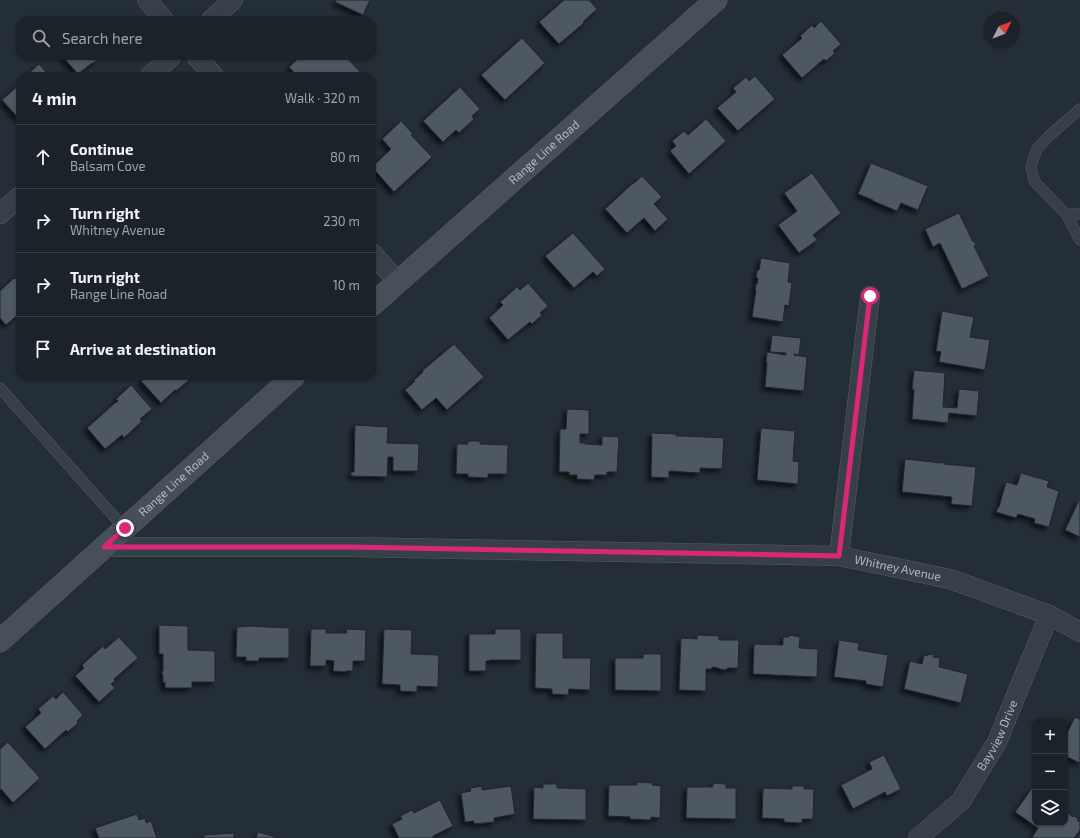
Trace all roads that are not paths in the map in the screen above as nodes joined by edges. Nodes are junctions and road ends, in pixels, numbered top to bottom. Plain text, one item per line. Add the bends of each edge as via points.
1 (146, 0) edge
2 (233, 0) edge
3 (716, 0) edge
4 (160, 16) edge
5 (215, 16) edge
6 (168, 60) edge
7 (200, 60) edge
8 (154, 72) edge
9 (210, 72) edge
10 (1080, 109) edge
11 (16, 200) edge
12 (0, 214) edge
13 (1066, 214) junction
14 (1080, 214) edge
15 (1080, 240) edge
16 (376, 257) edge
17 (398, 282) junction
18 (870, 296) dead end
19 (376, 301) edge
20 (290, 380) edge
21 (0, 388) edge
22 (125, 528) junction
23 (104, 547) junction
24 (839, 556) junction
25 (1049, 615) junction
26 (1080, 632) edge
27 (0, 641) edge
28 (918, 838) edge

1 - 4 street
2 - 5 street
3 - 17 main road, Range Line Road
6 - 8 street
7 - 9 street
10 - 13 lane via 1037,149 1031,166 1034,181
11 - 12 street
13 - 14 lane
13 - 15 lane
16 - 17 street
17 - 19 main road, Range Line Road
18 - 24 street
20 - 22 main road, Range Line Road
21 - 22 lane
22 - 23 main road, Range Line Road
23 - 24 street, Whitney Avenue via 349,547
23 - 27 main road, Range Line Road
24 - 25 street, Whitney Avenue via 950,579
25 - 26 street, Whitney Avenue
25 - 28 street, Bayview Drive via 997,742 961,801

